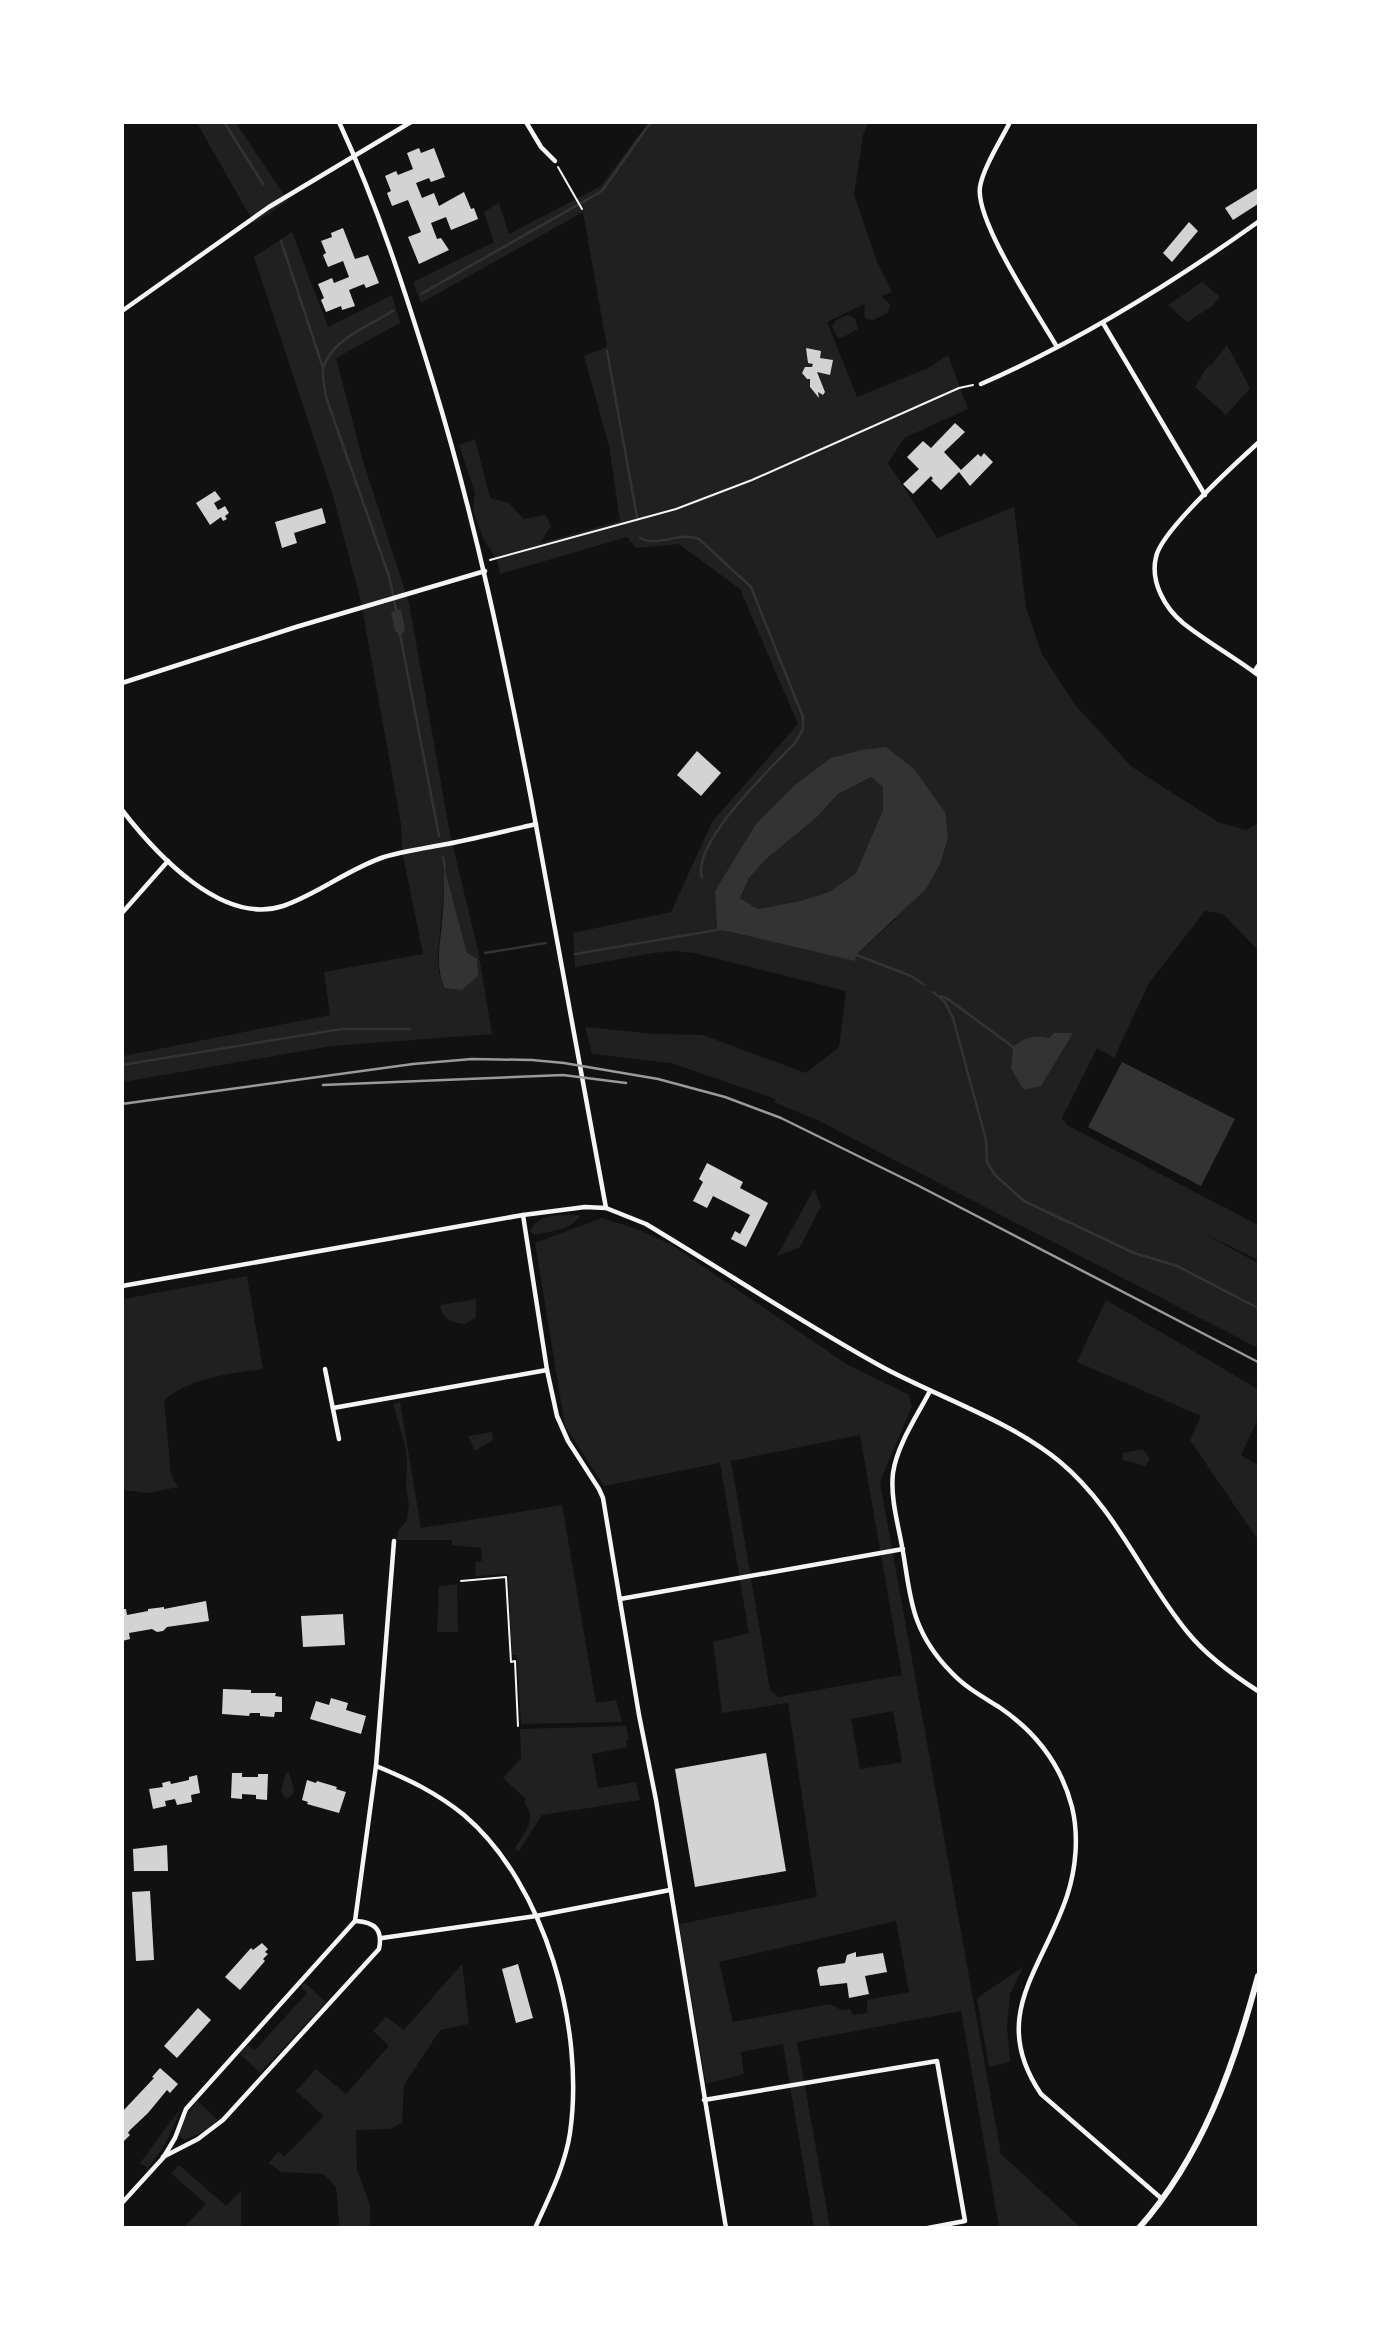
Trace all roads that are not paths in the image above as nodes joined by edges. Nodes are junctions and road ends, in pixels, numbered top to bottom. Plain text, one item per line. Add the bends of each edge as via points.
1 (339, 122) edge
2 (411, 122) edge
3 (526, 122) edge
4 (1010, 122) edge
5 (355, 156) junction
6 (555, 161) road end
7 (1258, 222) edge
8 (122, 311) edge
9 (1103, 323) junction
10 (1057, 347) junction
11 (981, 384) road end
12 (1258, 443) edge
13 (1205, 495) junction
14 (485, 572) junction
15 (1258, 666) edge
16 (1256, 673) edge
17 (122, 683) edge
18 (122, 810) edge
19 (536, 824) junction
20 (168, 861) junction
21 (122, 913) edge
22 (606, 1208) junction
23 (523, 1215) junction
24 (122, 1286) edge
25 (325, 1369) dead end
26 (547, 1370) junction
27 (930, 1391) junction
28 (333, 1408) junction
29 (340, 1439) dead end
30 (394, 1541) dead end
31 (903, 1549) junction
32 (620, 1599) junction
33 (1258, 1691) edge
34 (376, 1766) junction
35 (670, 1890) junction
36 (536, 1916) junction
37 (355, 1921) junction
38 (382, 1938) junction
39 (1258, 1976) edge
40 (704, 2100) junction
41 (163, 2158) junction
42 (1162, 2199) junction
43 (122, 2203) edge
44 (535, 2228) edge
45 (726, 2228) edge
46 (928, 2228) edge
47 (1139, 2228) edge

1 - 5 street
2 - 5 street
3 - 6 street
4 - 10 street via 980,183 979,200 989,228
5 - 8 street via 269,207
5 - 14 street via 412,312
7 - 9 street
9 - 10 street
9 - 13 street
10 - 11 street
12 - 13 street
13 - 16 street via 1161,544 1156,557 1158,589 1182,622
14 - 17 street
14 - 19 street
15 - 16 street
18 - 20 street
19 - 20 street via 387,856 283,906 264,910 231,905
19 - 22 street
20 - 21 street
22 - 23 street
22 - 27 street via 646,1224
23 - 24 street
23 - 26 street
25 - 28 street
26 - 28 street
26 - 32 street via 557,1416 603,1499
27 - 31 street via 893,1472
27 - 33 street via 1038,1445 1080,1480 1189,1634 1212,1658
28 - 29 street
30 - 34 street
31 - 32 street
31 - 42 street via 917,1621 932,1650 953,1674 1024,1725 1043,1746 1059,1770 1074,1814 1075,1862 1067,1897 1026,1986 1019,2016 1020,2046 1029,2075 1048,2102
32 - 35 street
34 - 36 street via 421,1786 465,1816 500,1855
34 - 37 street
35 - 36 street
35 - 40 street
36 - 38 street
36 - 44 street via 565,2000 573,2090 570,2134 556,2182
37 - 38 street via 372,1924
37 - 41 street via 186,2109
38 - 41 street via 379,1949 223,2120
39 - 42 street via 1224,2084 1186,2164
40 - 45 street
40 - 46 street via 937,2061 965,2221
41 - 43 street
42 - 47 street

